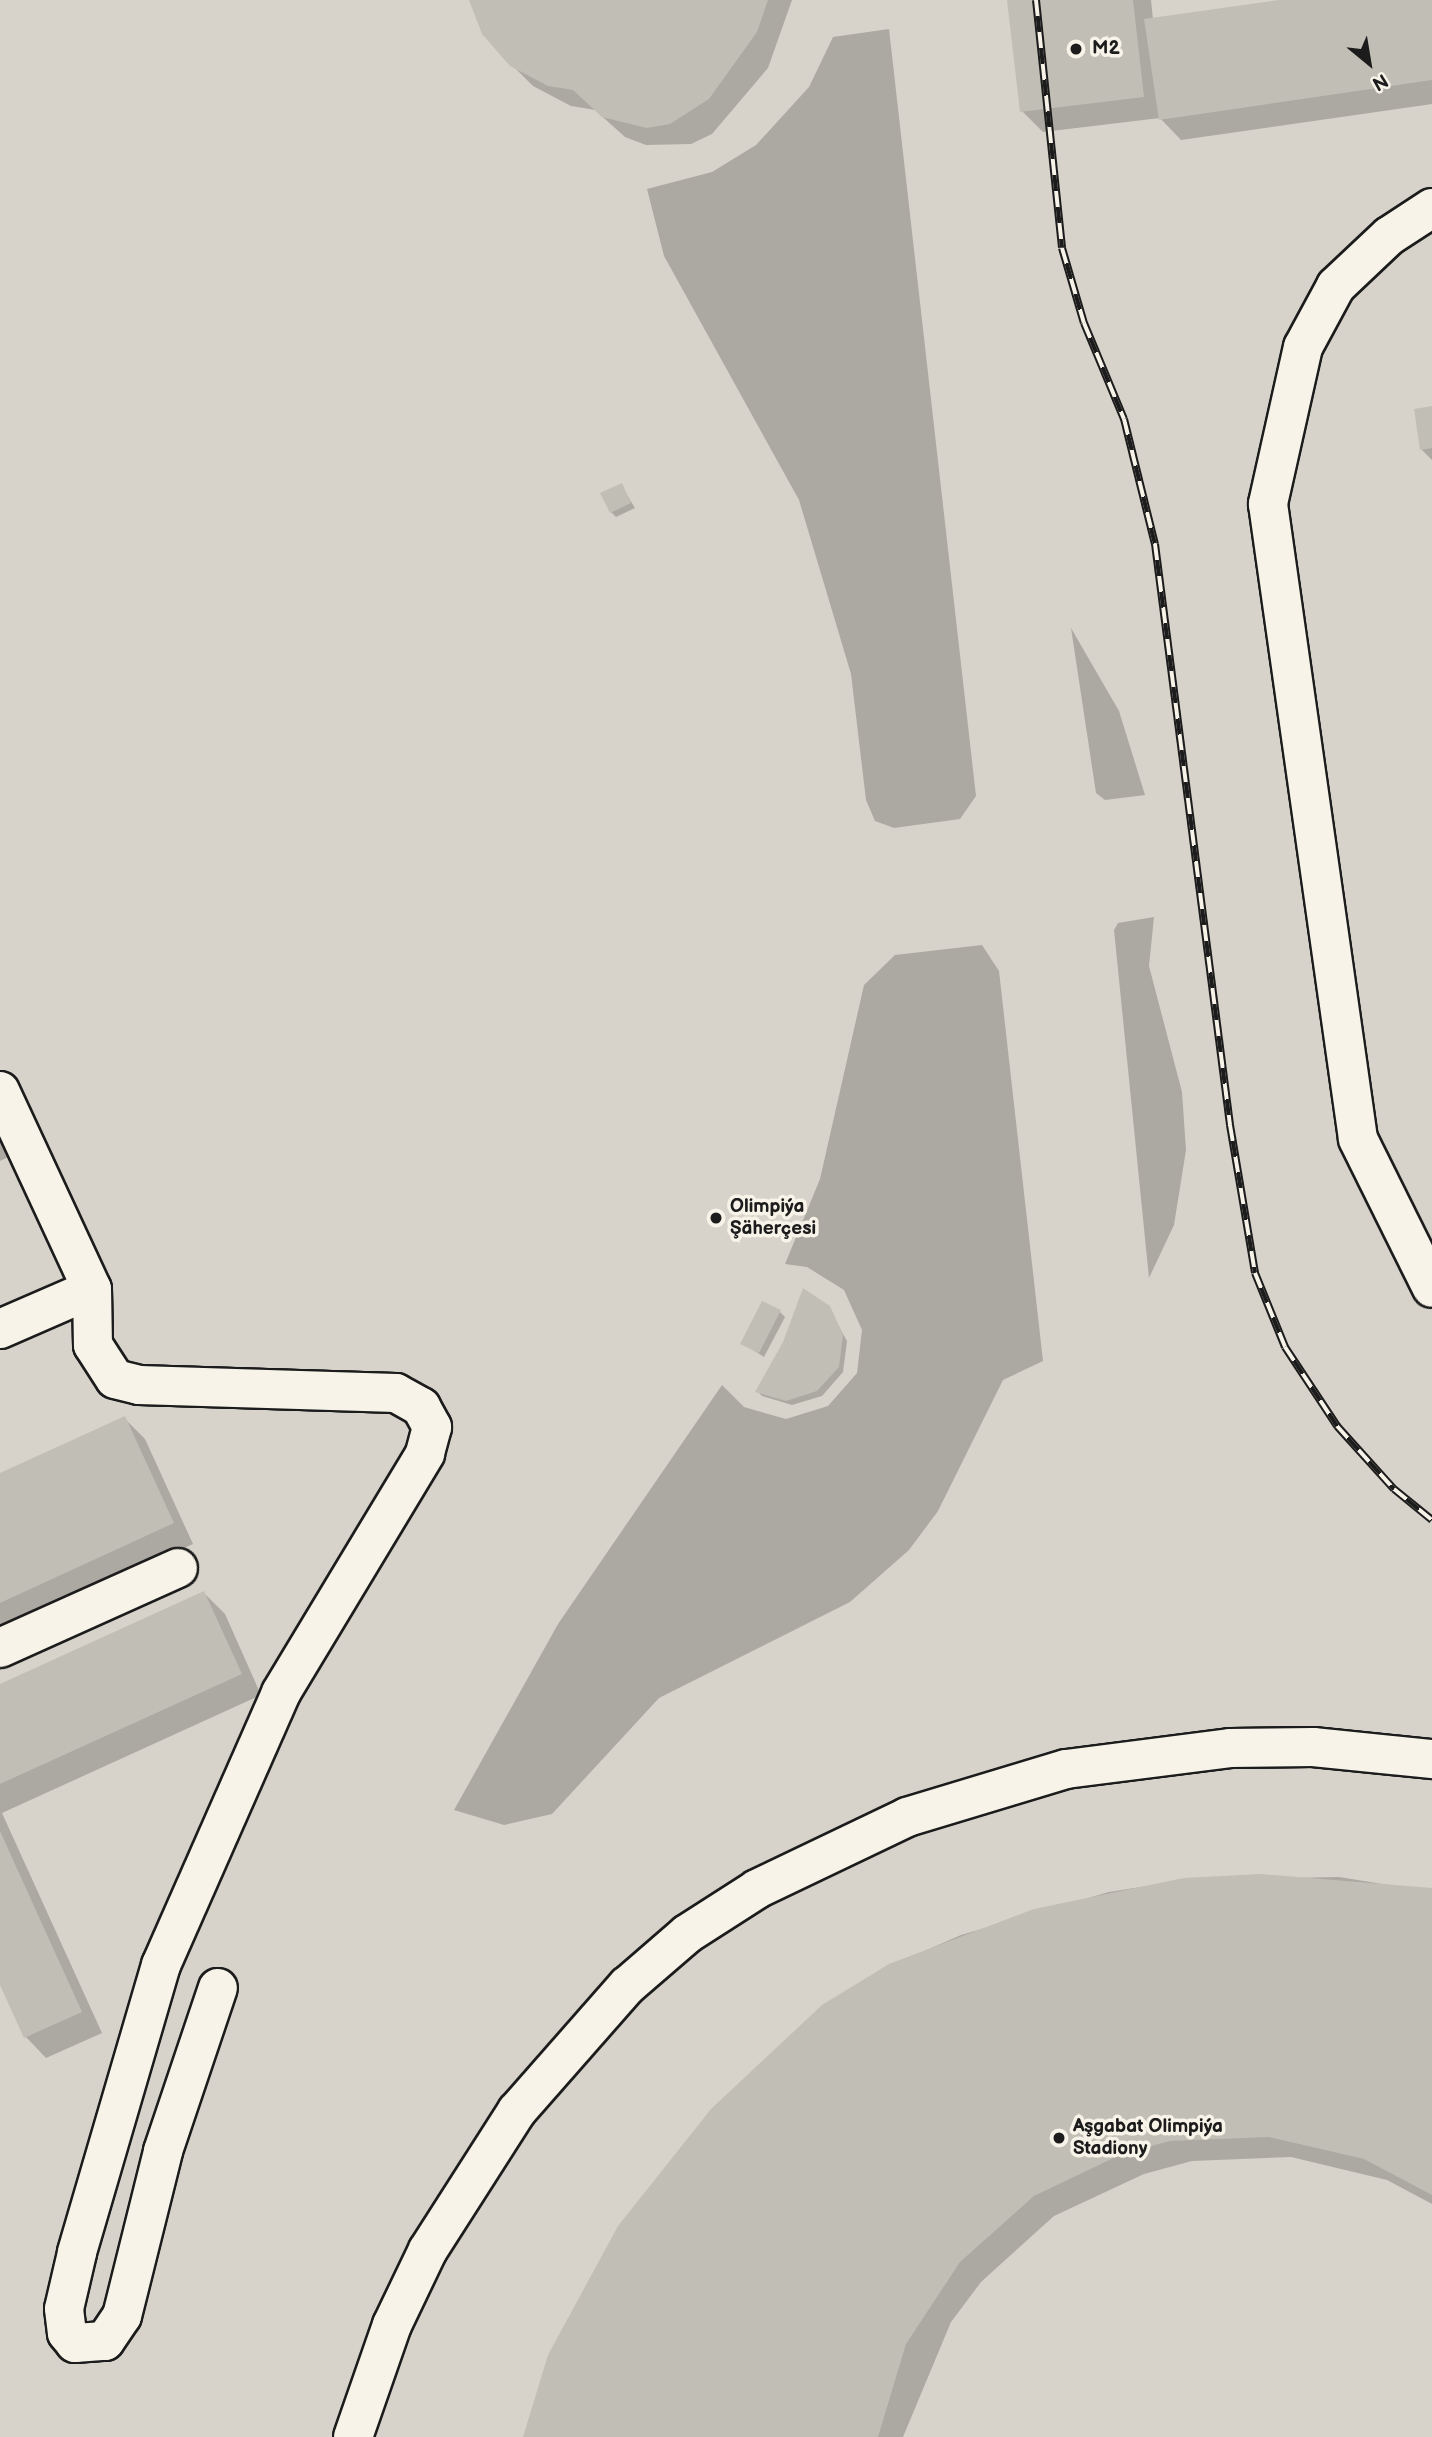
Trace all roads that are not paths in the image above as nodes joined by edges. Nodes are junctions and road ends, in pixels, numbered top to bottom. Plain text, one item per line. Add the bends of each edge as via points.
1 (1432, 208) edge
2 (0, 1091) edge
3 (1432, 1288) edge
4 (92, 1289) junction
5 (0, 1329) edge
6 (178, 1567) dead end
7 (0, 1648) edge
8 (1432, 1759) edge
9 (218, 1988) dead end
10 (353, 2437) edge

1 - 3 lane via 1389,236 1336,286 1303,347 1268,504 1358,1139
2 - 4 lane
4 - 5 lane
4 - 9 lane via 93,1345 115,1379 139,1385 396,1393 421,1406 432,1427 425,1454 281,1693 161,1965 108,2129 74,2264 64,2309 75,2343 105,2341 122,2316 163,2151
6 - 7 lane
8 - 10 lane via 1313,1747 1230,1748 1066,1769 907,1817 745,1896 687,1934 627,1986 517,2111 428,2250 392,2326

